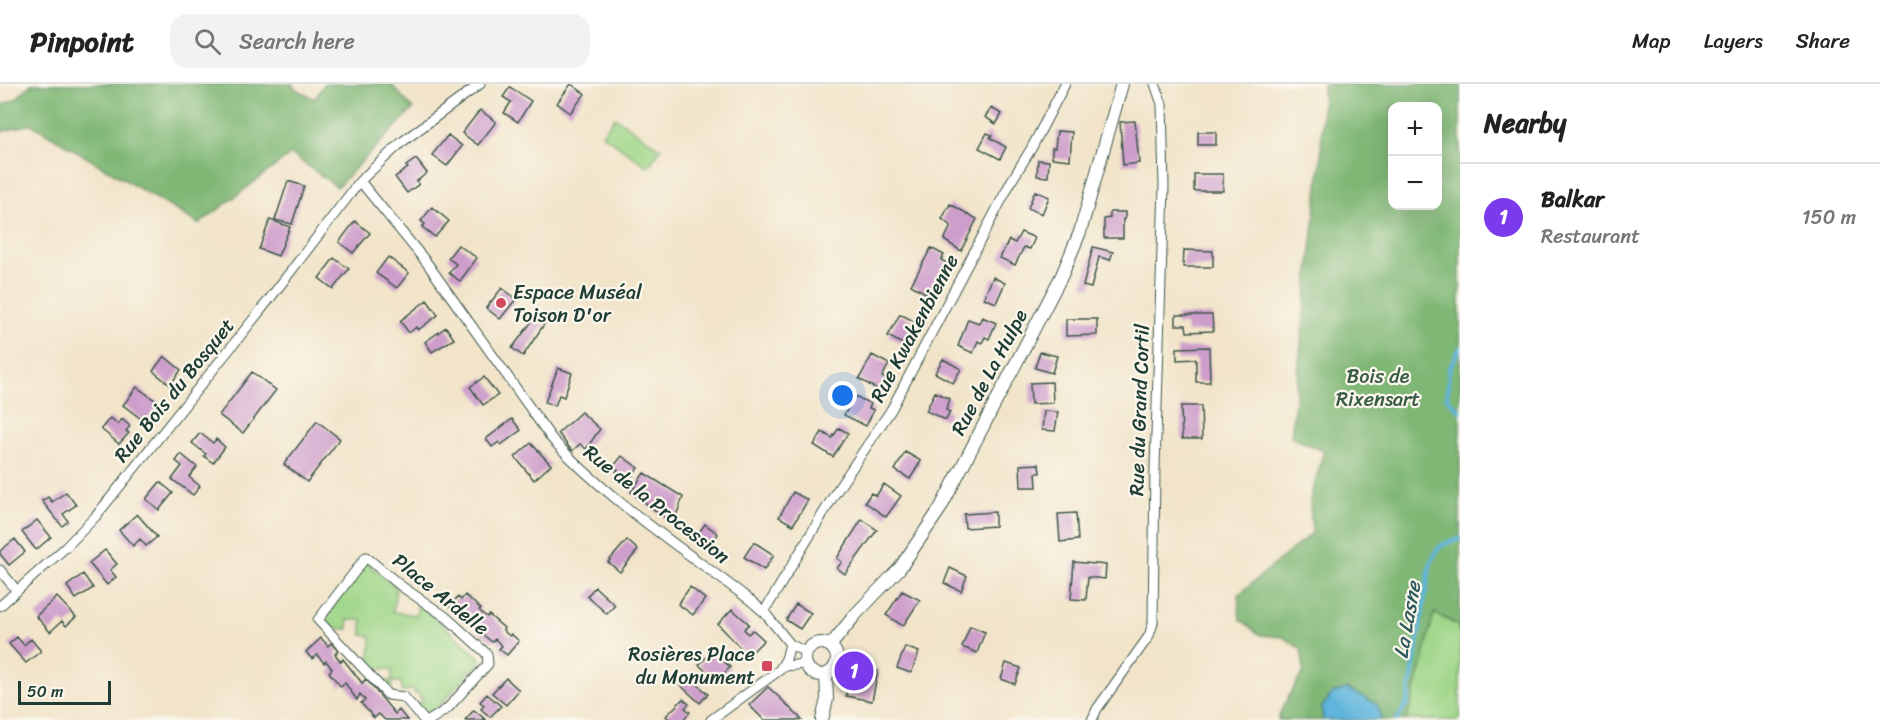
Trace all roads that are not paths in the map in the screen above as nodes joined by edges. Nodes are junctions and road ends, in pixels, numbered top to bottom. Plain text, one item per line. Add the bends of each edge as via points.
1 (480, 84) edge
2 (1065, 84) edge
3 (1122, 84) edge
4 (1155, 84) edge
5 (360, 181) junction
6 (0, 570) edge
7 (17, 591) junction
8 (0, 606) edge
9 (764, 612) junction
10 (790, 644) junction
11 (830, 646) junction
12 (806, 658) junction
13 (780, 669) junction
14 (826, 674) junction
15 (424, 720) edge
16 (430, 720) edge
17 (711, 720) edge
18 (822, 720) edge
19 (1092, 720) edge

1 - 5 street, Rue Bois du Bosquet via 402,142
2 - 9 street, Rue Kwakenbienne via 891,410
3 - 11 street, Rue de La Hulpe via 1080,232 1062,275 940,509 900,568
4 - 19 street, Rue du Grand Cortil via 1162,104 1164,186 1154,623
5 - 7 street, Rue Bois du Bosquet via 96,516
5 - 9 street, Rue de la Procession via 427,263 552,439 574,463
6 - 7 street
7 - 8 street, Rue Bois du Bosquet
9 - 10 street, Rue de la Procession
10 - 12 street, Rue de la Procession
10 - 13 street
11 - 12 street via 818,643
11 - 14 street via 835,651 836,664
12 - 13 street
12 - 14 street via 813,673
13 - 17 street
14 - 18 street via 827,699
15 - 16 street, Place Ardelle via 404,697 388,695 318,620 366,557 446,617 487,654 488,664 447,709

